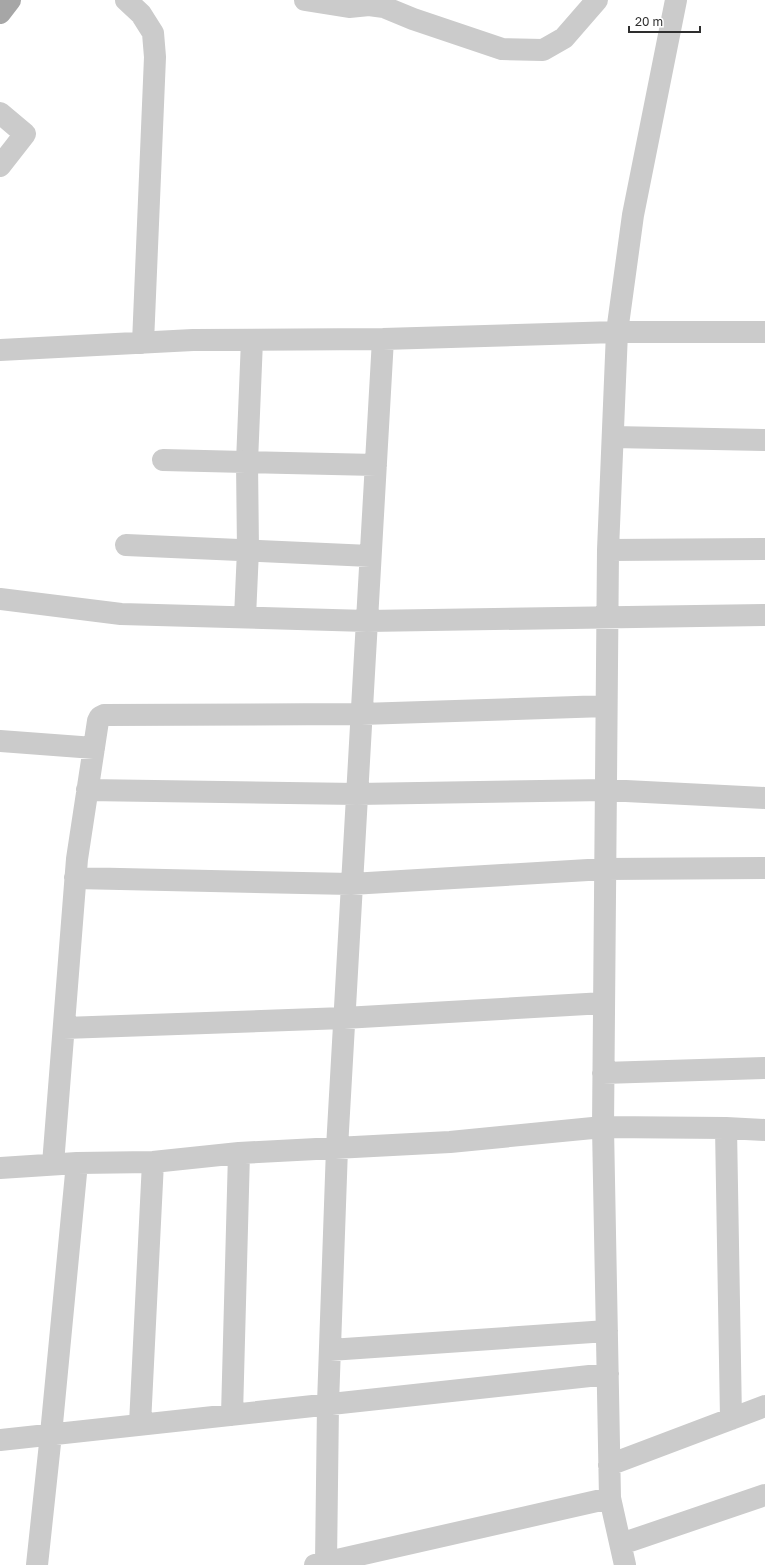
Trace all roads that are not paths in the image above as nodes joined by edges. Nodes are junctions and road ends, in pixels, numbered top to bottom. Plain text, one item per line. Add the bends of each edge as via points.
1 (10, 0) edge
2 (126, 0) edge
3 (305, 0) edge
4 (597, 0) edge
5 (676, 0) edge
6 (0, 13) edge
7 (0, 113) edge
8 (0, 166) edge
9 (617, 332) junction
10 (765, 332) edge
11 (383, 339) junction
12 (252, 340) junction
13 (143, 343) junction
14 (0, 350) edge
15 (613, 436) junction
16 (765, 440) edge
17 (163, 460) dead end
18 (248, 462) junction
19 (376, 465) junction
20 (126, 545) dead end
21 (248, 550) junction
22 (608, 550) junction
23 (765, 550) edge
24 (370, 556) junction
25 (0, 599) edge
26 (765, 615) edge
27 (245, 617) junction
28 (607, 618) junction
29 (367, 621) junction
30 (606, 706) junction
31 (361, 714) junction
32 (0, 741) edge
33 (94, 748) junction
34 (87, 790) junction
35 (606, 790) junction
36 (357, 794) junction
37 (765, 798) edge
38 (605, 868) junction
39 (765, 868) edge
40 (76, 878) junction
41 (351, 884) junction
42 (604, 1003) junction
43 (344, 1018) junction
44 (64, 1028) junction
45 (765, 1068) edge
46 (603, 1073) junction
47 (603, 1128) junction
48 (726, 1128) junction
49 (765, 1130) edge
50 (337, 1148) junction
51 (239, 1153) junction
52 (153, 1162) junction
53 (77, 1163) junction
54 (53, 1164) junction
55 (0, 1168) edge
56 (607, 1331) junction
57 (330, 1350) junction
58 (608, 1374) junction
59 (328, 1404) junction
60 (765, 1406) edge
61 (232, 1415) junction
62 (731, 1419) junction
63 (140, 1424) junction
64 (51, 1434) junction
65 (0, 1440) edge
66 (609, 1465) junction
67 (765, 1495) edge
68 (610, 1498) junction
69 (620, 1544) junction
70 (321, 1564) edge
71 (37, 1565) edge
72 (625, 1565) edge

1 - 6 main road
2 - 13 street via 141,14 153,34 155,57
3 - 4 street via 349,7 384,7 502,49 544,50 564,38
5 - 9 street via 633,215
7 - 8 street via 25,134
9 - 10 street
9 - 11 street
9 - 15 street
11 - 12 street
11 - 19 street
12 - 13 street
12 - 18 street
13 - 14 street
15 - 16 street
15 - 22 street
17 - 18 street
18 - 19 street
18 - 21 street
19 - 24 street
20 - 21 street
21 - 24 street
21 - 27 street
22 - 23 street
22 - 28 street
24 - 29 street
25 - 27 street via 121,614
26 - 28 street
27 - 29 street
28 - 29 street
28 - 30 street
29 - 31 street
30 - 31 street
30 - 35 street
31 - 33 street via 104,715 98,721
31 - 36 street
32 - 33 street
33 - 34 street
34 - 36 street
34 - 40 street
35 - 36 street
35 - 37 street
35 - 38 street
36 - 41 street
38 - 39 street
38 - 41 street
38 - 42 street
40 - 41 street
40 - 44 street
41 - 43 street
42 - 43 street
42 - 46 street
43 - 44 street
43 - 50 street
44 - 54 street
45 - 46 street
46 - 47 street
47 - 48 street
47 - 50 street via 450,1142
47 - 56 street
48 - 49 street
48 - 62 street
50 - 51 street
50 - 57 street
51 - 52 street
51 - 61 street
52 - 53 street
52 - 63 street
53 - 54 street
53 - 64 street
54 - 55 street
56 - 57 street
56 - 58 street
57 - 59 street
58 - 59 street
58 - 66 street
59 - 61 street
59 - 70 street
60 - 62 street
61 - 63 street
62 - 66 street
63 - 64 street
64 - 65 street
64 - 71 street
66 - 68 street
67 - 69 street
68 - 69 street
68 - 70 street
69 - 72 street

